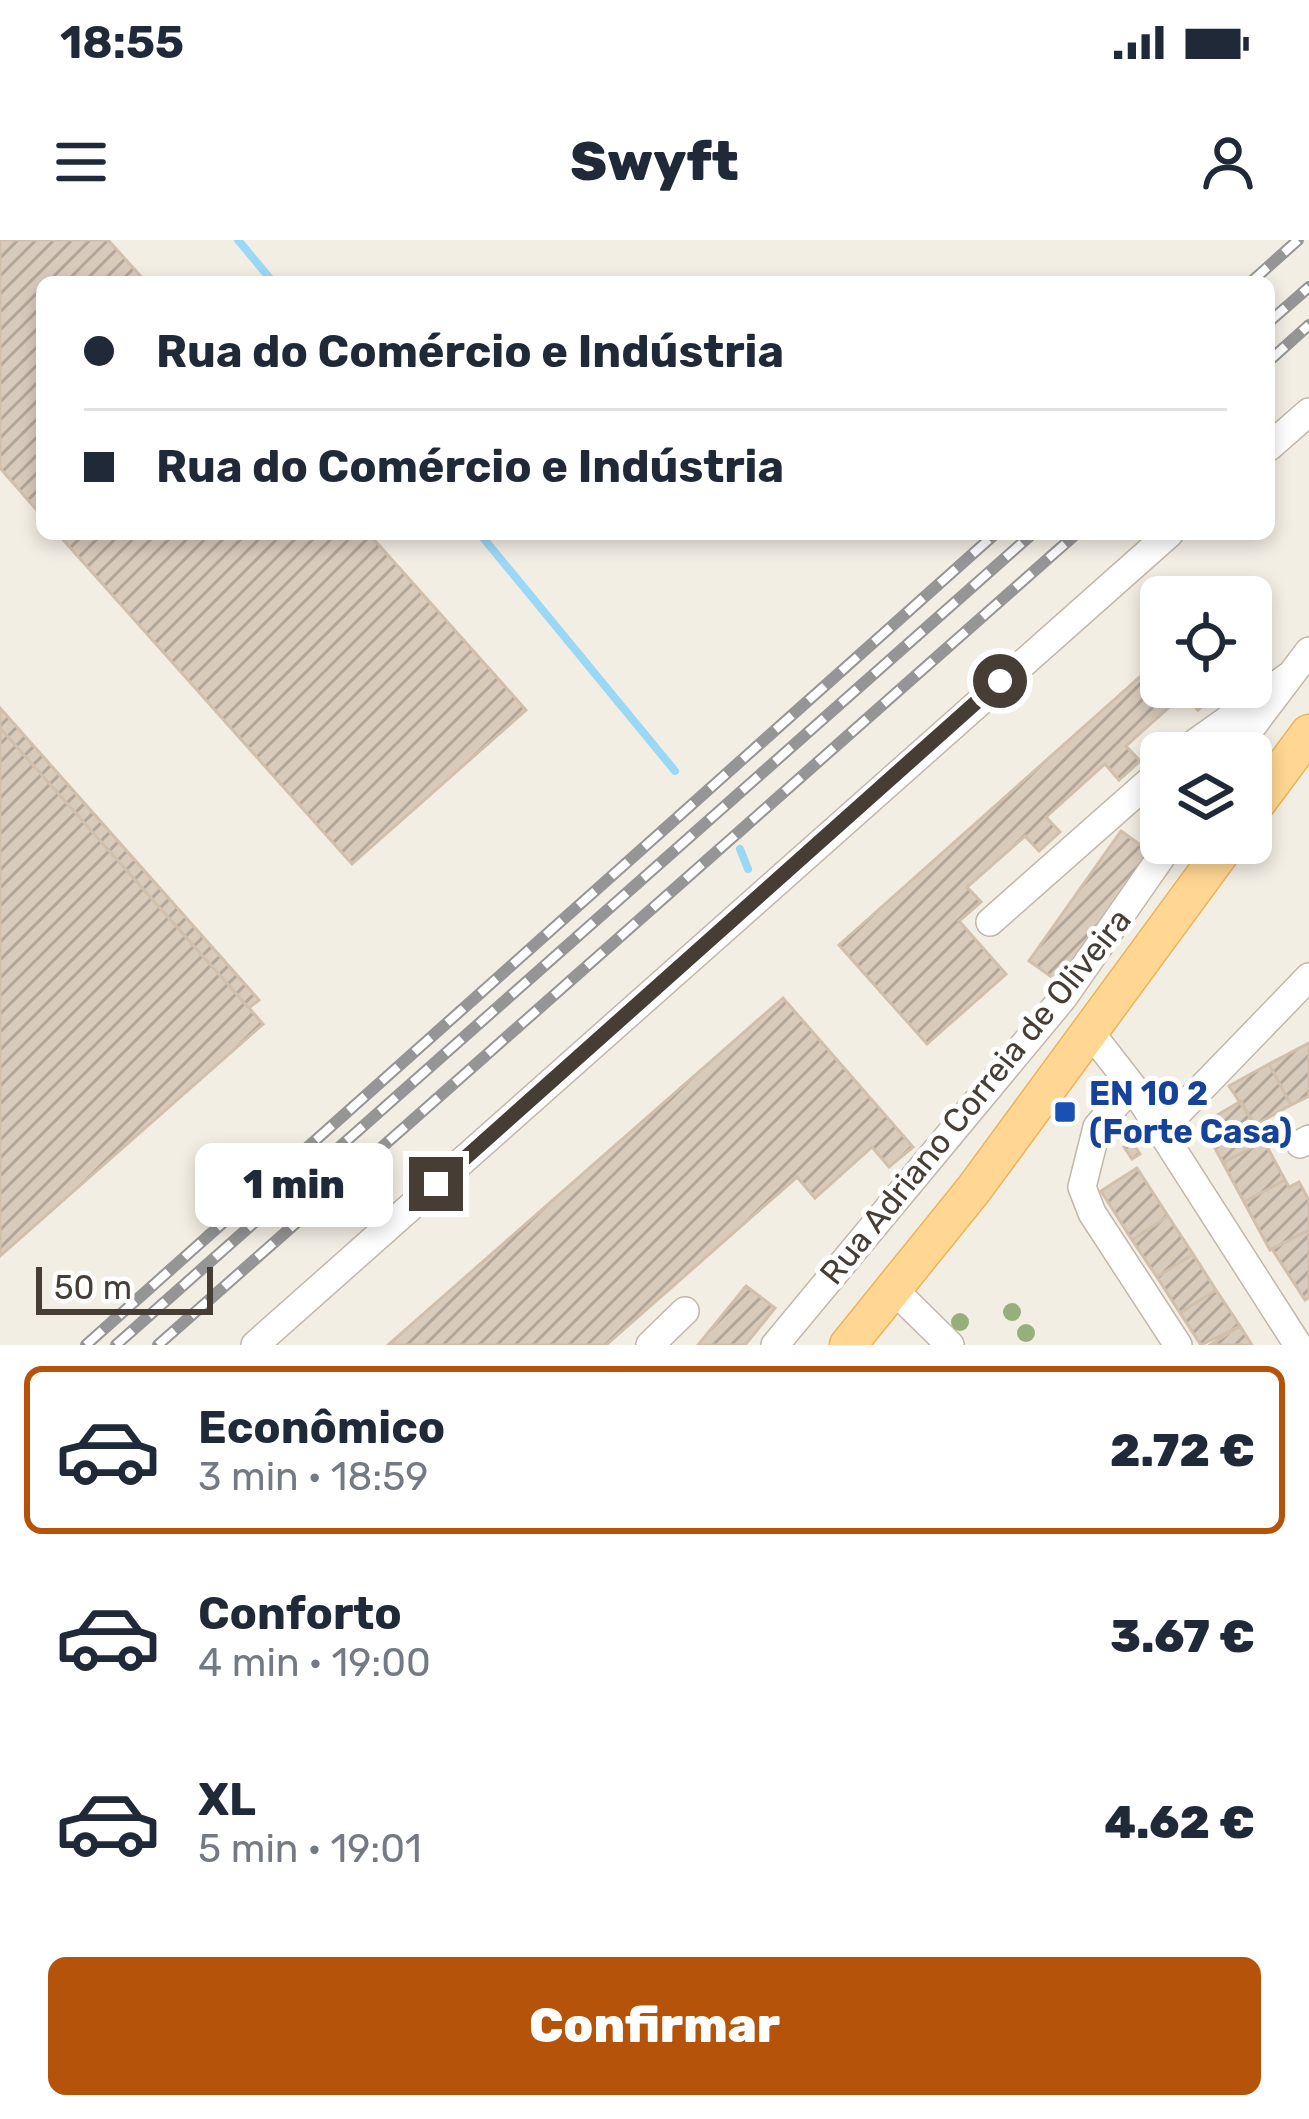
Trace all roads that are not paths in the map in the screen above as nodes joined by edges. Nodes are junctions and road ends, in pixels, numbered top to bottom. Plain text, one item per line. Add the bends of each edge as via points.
1 (1309, 412) edge
2 (1275, 442) edge
3 (1162, 540) edge
4 (1309, 651) edge
5 (1288, 676) junction
6 (1210, 732) edge
7 (1247, 732) edge
8 (1309, 733) edge
9 (1272, 783) edge
10 (1140, 789) edge
11 (1157, 864) edge
12 (1213, 864) edge
13 (990, 922) dead end
14 (1088, 965) junction
15 (1307, 985) edge
16 (1121, 990) junction
17 (1090, 1032) junction
18 (1132, 1086) junction
19 (1161, 1130) junction
20 (894, 1290) junction
21 (686, 1311) dead end
22 (255, 1345) edge
23 (650, 1345) edge
24 (775, 1345) edge
25 (848, 1345) edge
26 (950, 1345) edge
27 (1178, 1345) edge
28 (1298, 1345) edge

1 - 2 street
3 - 22 street
4 - 5 street
5 - 6 street
5 - 7 street
8 - 9 main road
10 - 13 street
11 - 14 street, Rua Adriano Correia de Oliveira
12 - 16 main road
14 - 16 street
14 - 24 street, Rua Adriano Correia de Oliveira
15 - 19 street
16 - 17 main road
17 - 18 street
17 - 20 main road
18 - 19 street
18 - 27 street via 1097,1127 1082,1187
19 - 28 street
20 - 25 main road
20 - 26 street
21 - 23 street

